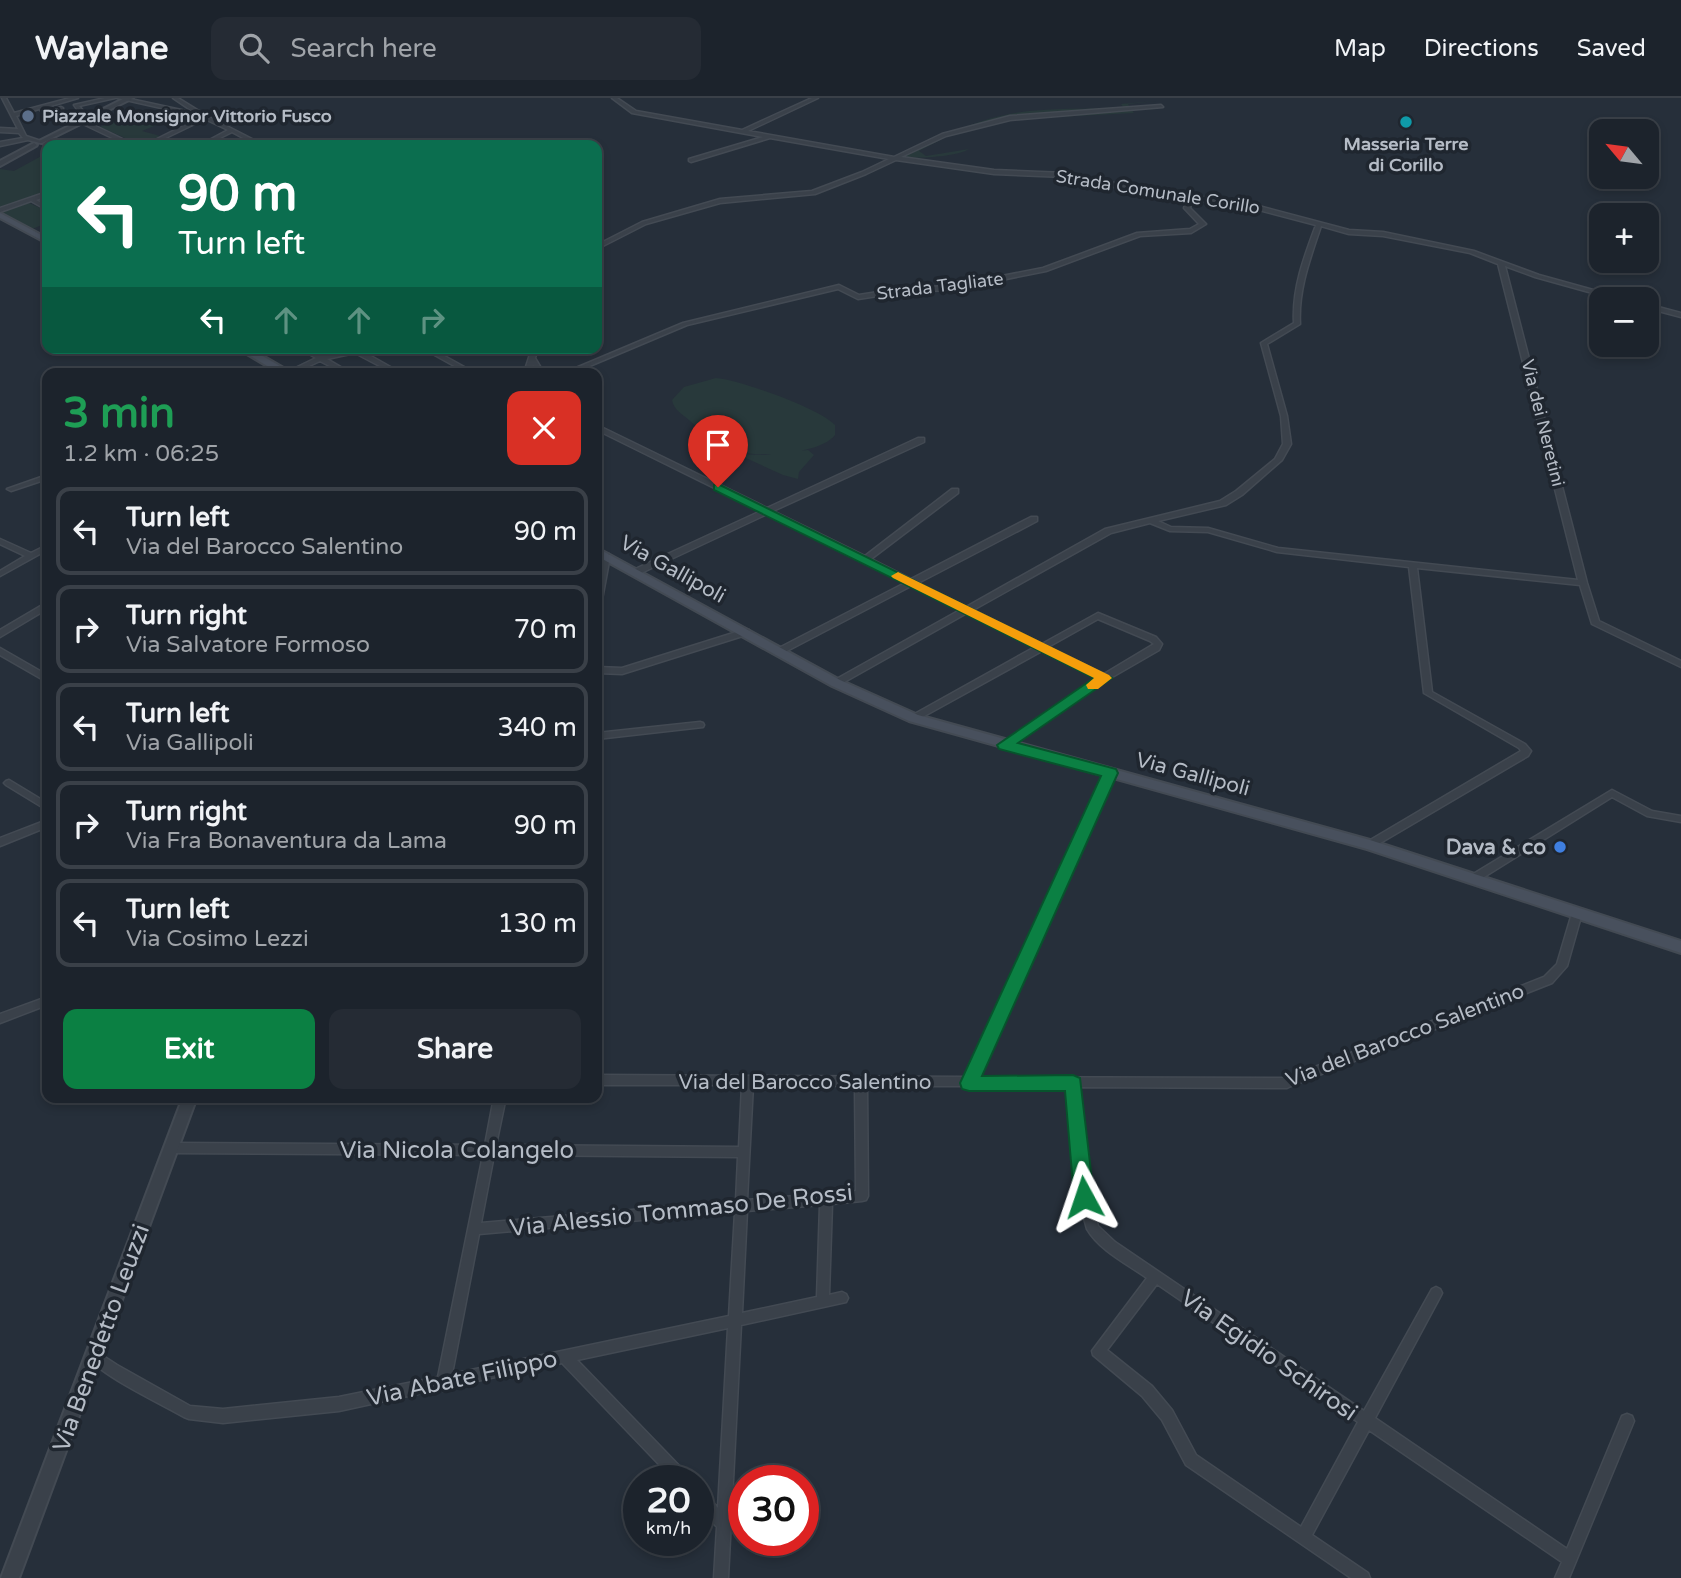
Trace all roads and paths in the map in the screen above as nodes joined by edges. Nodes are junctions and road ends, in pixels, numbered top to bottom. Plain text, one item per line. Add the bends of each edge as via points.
1 (4, 98) edge
2 (76, 98) edge
3 (113, 98) edge
4 (125, 98) edge
5 (176, 98) edge
6 (614, 98) edge
7 (816, 98) edge
8 (1161, 106) dead end
9 (41, 107) junction
10 (61, 109) dead end
11 (12, 115) junction
12 (94, 116) junction
13 (205, 117) junction
14 (83, 122) junction
15 (0, 130) edge
16 (19, 131) junction
17 (231, 131) junction
18 (741, 132) junction
19 (772, 136) junction
20 (48, 140) edge
21 (121, 140) edge
22 (157, 140) edge
23 (212, 140) edge
24 (248, 140) edge
25 (0, 144) edge
26 (40, 144) edge
27 (879, 156) junction
28 (895, 158) junction
29 (691, 160) dead end
30 (0, 164) edge
31 (876, 167) junction
32 (42, 196) edge
33 (1191, 197) junction
34 (31, 200) junction
35 (42, 206) edge
36 (0, 215) edge
37 (1320, 225) junction
38 (42, 241) edge
39 (602, 244) edge
40 (1501, 262) junction
41 (1589, 290) edge
42 (1659, 309) edge
43 (1681, 315) edge
44 (244, 354) edge
45 (253, 354) edge
46 (313, 354) edge
47 (336, 354) edge
48 (363, 354) edge
49 (436, 354) edge
50 (533, 354) edge
51 (321, 358) junction
52 (532, 358) junction
53 (269, 368) edge
54 (279, 368) edge
55 (299, 368) edge
56 (339, 368) edge
57 (389, 368) edge
58 (463, 368) edge
59 (529, 368) edge
60 (538, 368) edge
61 (578, 368) edge
62 (602, 429) edge
63 (921, 440) dead end
64 (42, 479) edge
65 (11, 489) dead end
66 (955, 491) dead end
67 (767, 511) junction
68 (1034, 519) dead end
69 (1151, 521) junction
70 (0, 541) edge
71 (42, 549) edge
72 (602, 554) edge
73 (29, 555) junction
74 (865, 560) junction
75 (1413, 565) junction
76 (636, 572) junction
77 (0, 574) edge
78 (912, 582) junction
79 (1583, 583) junction
80 (42, 609) edge
81 (969, 610) junction
82 (747, 632) junction
83 (0, 634) edge
84 (1042, 647) junction
85 (0, 651) edge
86 (780, 651) junction
87 (1681, 664) edge
88 (602, 670) edge
89 (42, 676) edge
90 (1104, 678) junction
91 (836, 683) junction
92 (914, 719) junction
93 (701, 725) dead end
94 (602, 735) edge
95 (1005, 745) junction
96 (1110, 773) junction
97 (9, 783) dead end
98 (42, 804) edge
99 (1681, 819) edge
100 (42, 825) edge
101 (0, 842) edge
102 (1370, 845) junction
103 (1473, 879) junction
104 (1577, 913) junction
105 (1681, 947) edge
106 (42, 1003) edge
107 (0, 1019) edge
108 (602, 1080) edge
109 (748, 1082) junction
110 (861, 1083) junction
111 (969, 1083) junction
112 (1073, 1083) junction
113 (188, 1103) edge
114 (499, 1103) edge
115 (172, 1148) junction
116 (490, 1150) junction
117 (743, 1152) junction
118 (826, 1200) junction
119 (740, 1207) junction
120 (474, 1230) junction
121 (1156, 1276) junction
122 (1436, 1293) dead end
123 (842, 1298) dead end
124 (823, 1302) junction
125 (735, 1320) junction
126 (94, 1356) junction
127 (564, 1356) junction
128 (443, 1384) junction
129 (1365, 1421) junction
130 (1627, 1421) dead end
131 (668, 1465) edge
132 (714, 1514) edge
133 (724, 1524) junction
134 (1304, 1533) junction
135 (1570, 1559) junction
136 (10, 1578) edge
137 (721, 1578) edge
138 (1363, 1578) edge
139 (1562, 1578) edge

1 - 11 street
2 - 9 street
3 - 12 street via 76,105 83,114
4 - 12 street
4 - 13 street
5 - 13 street
6 - 18 street, Strada Comunale Corillo via 630,111
7 - 18 street
8 - 28 street via 1021,115 944,135
9 - 10 street via 45,113
9 - 11 street
11 - 16 street
12 - 14 street
13 - 17 street
13 - 22 street
14 - 20 street
14 - 21 street
15 - 16 street
16 - 26 street
17 - 23 street
17 - 24 street
18 - 19 street, Strada Comunale Corillo
19 - 27 street, Strada Comunale Corillo
19 - 29 street
25 - 26 street
26 - 30 street
27 - 28 street, Strada Comunale Corillo
27 - 31 street via 884,160
28 - 31 street
28 - 33 street, Strada Comunale Corillo via 998,172 1065,175
31 - 39 street via 805,195 720,201 643,223
32 - 34 street
33 - 37 street, Strada Comunale Corillo via 1242,203
33 - 61 street, Strada Tagliate via 1187,208 1203,224 1191,231 1139,234 1044,270 951,288 858,297 839,286 685,324
34 - 35 street
34 - 36 street
36 - 38 main road
37 - 40 street, Strada Comunale Corillo via 1426,242
37 - 69 street via 1304,267 1297,324 1265,343 1284,416 1287,435 1283,453 1223,503
40 - 41 street, Strada Comunale Corillo
40 - 79 street, Via dei Neretini
42 - 43 street
44 - 53 main road
45 - 54 main road
46 - 51 street
47 - 51 street
48 - 57 street
49 - 58 street
50 - 52 street
51 - 55 street
51 - 56 street
52 - 59 street
52 - 60 street
62 - 67 street
63 - 67 street
64 - 65 street
66 - 74 street
67 - 74 street
67 - 76 street
68 - 78 street
69 - 75 street via 1170,529 1208,530 1277,550
69 - 81 street via 1108,531
70 - 73 street
71 - 73 street
72 - 76 main road, Via Gallipoli
73 - 77 street
74 - 78 street
75 - 79 street
75 - 102 street via 1428,693 1522,746 1525,754
76 - 82 main road, Via Gallipoli
78 - 81 street
78 - 86 street
79 - 87 street, Via dei Neretini via 1595,622
80 - 83 street
81 - 84 street
81 - 91 street
82 - 86 main road, Via Gallipoli
82 - 88 street via 622,671
84 - 90 street
84 - 90 street via 1098,616 1158,644
84 - 92 street
85 - 89 street
86 - 91 main road, Via Gallipoli
90 - 95 street
91 - 92 main road, Via Gallipoli
92 - 95 main road, Via Gallipoli
93 - 94 street
95 - 96 main road, Via Gallipoli
96 - 102 main road, Via Gallipoli
96 - 111 street
97 - 98 street
99 - 103 street via 1650,814 1612,793
100 - 101 street
102 - 103 main road, Via Gallipoli
103 - 104 main road, Via Gallipoli
104 - 105 main road, Via Gallipoli
104 - 112 street, Via del Barocco Salentino via 1562,966 1548,980 1287,1083
106 - 107 street
108 - 109 street, Via del Barocco Salentino
109 - 110 street, Via del Barocco Salentino
109 - 117 street
110 - 111 street, Via del Barocco Salentino
110 - 118 street, Via Alessio Tommaso De Rossi via 862,1196
111 - 112 street, Via del Barocco Salentino
112 - 121 street, Via Egidio Schirosi via 1084,1197 1093,1229
113 - 115 street, Via Benedetto Leuzzi
114 - 116 street
115 - 116 street, Via Nicola Colangelo
115 - 126 street, Via Benedetto Leuzzi
116 - 117 street, Via Nicola Colangelo
116 - 120 street
117 - 119 street
118 - 119 street, Via Alessio Tommaso De Rossi
118 - 124 street
119 - 120 street, Via Alessio Tommaso De Rossi
119 - 125 street
120 - 128 street
121 - 129 street, Via Egidio Schirosi
121 - 134 street via 1098,1351 1161,1407 1191,1460
122 - 129 street
123 - 124 street, Via Abate Filippo
124 - 125 street, Via Abate Filippo
125 - 127 street, Via Abate Filippo
125 - 133 street
126 - 128 street, Via Abate Filippo via 134,1382 202,1415 339,1404
126 - 136 street, Via Benedetto Leuzzi
127 - 128 street, Via Abate Filippo
127 - 131 street
129 - 134 street
129 - 135 street, Via Egidio Schirosi
130 - 135 street
132 - 133 street
133 - 137 street
134 - 138 street
135 - 139 street

